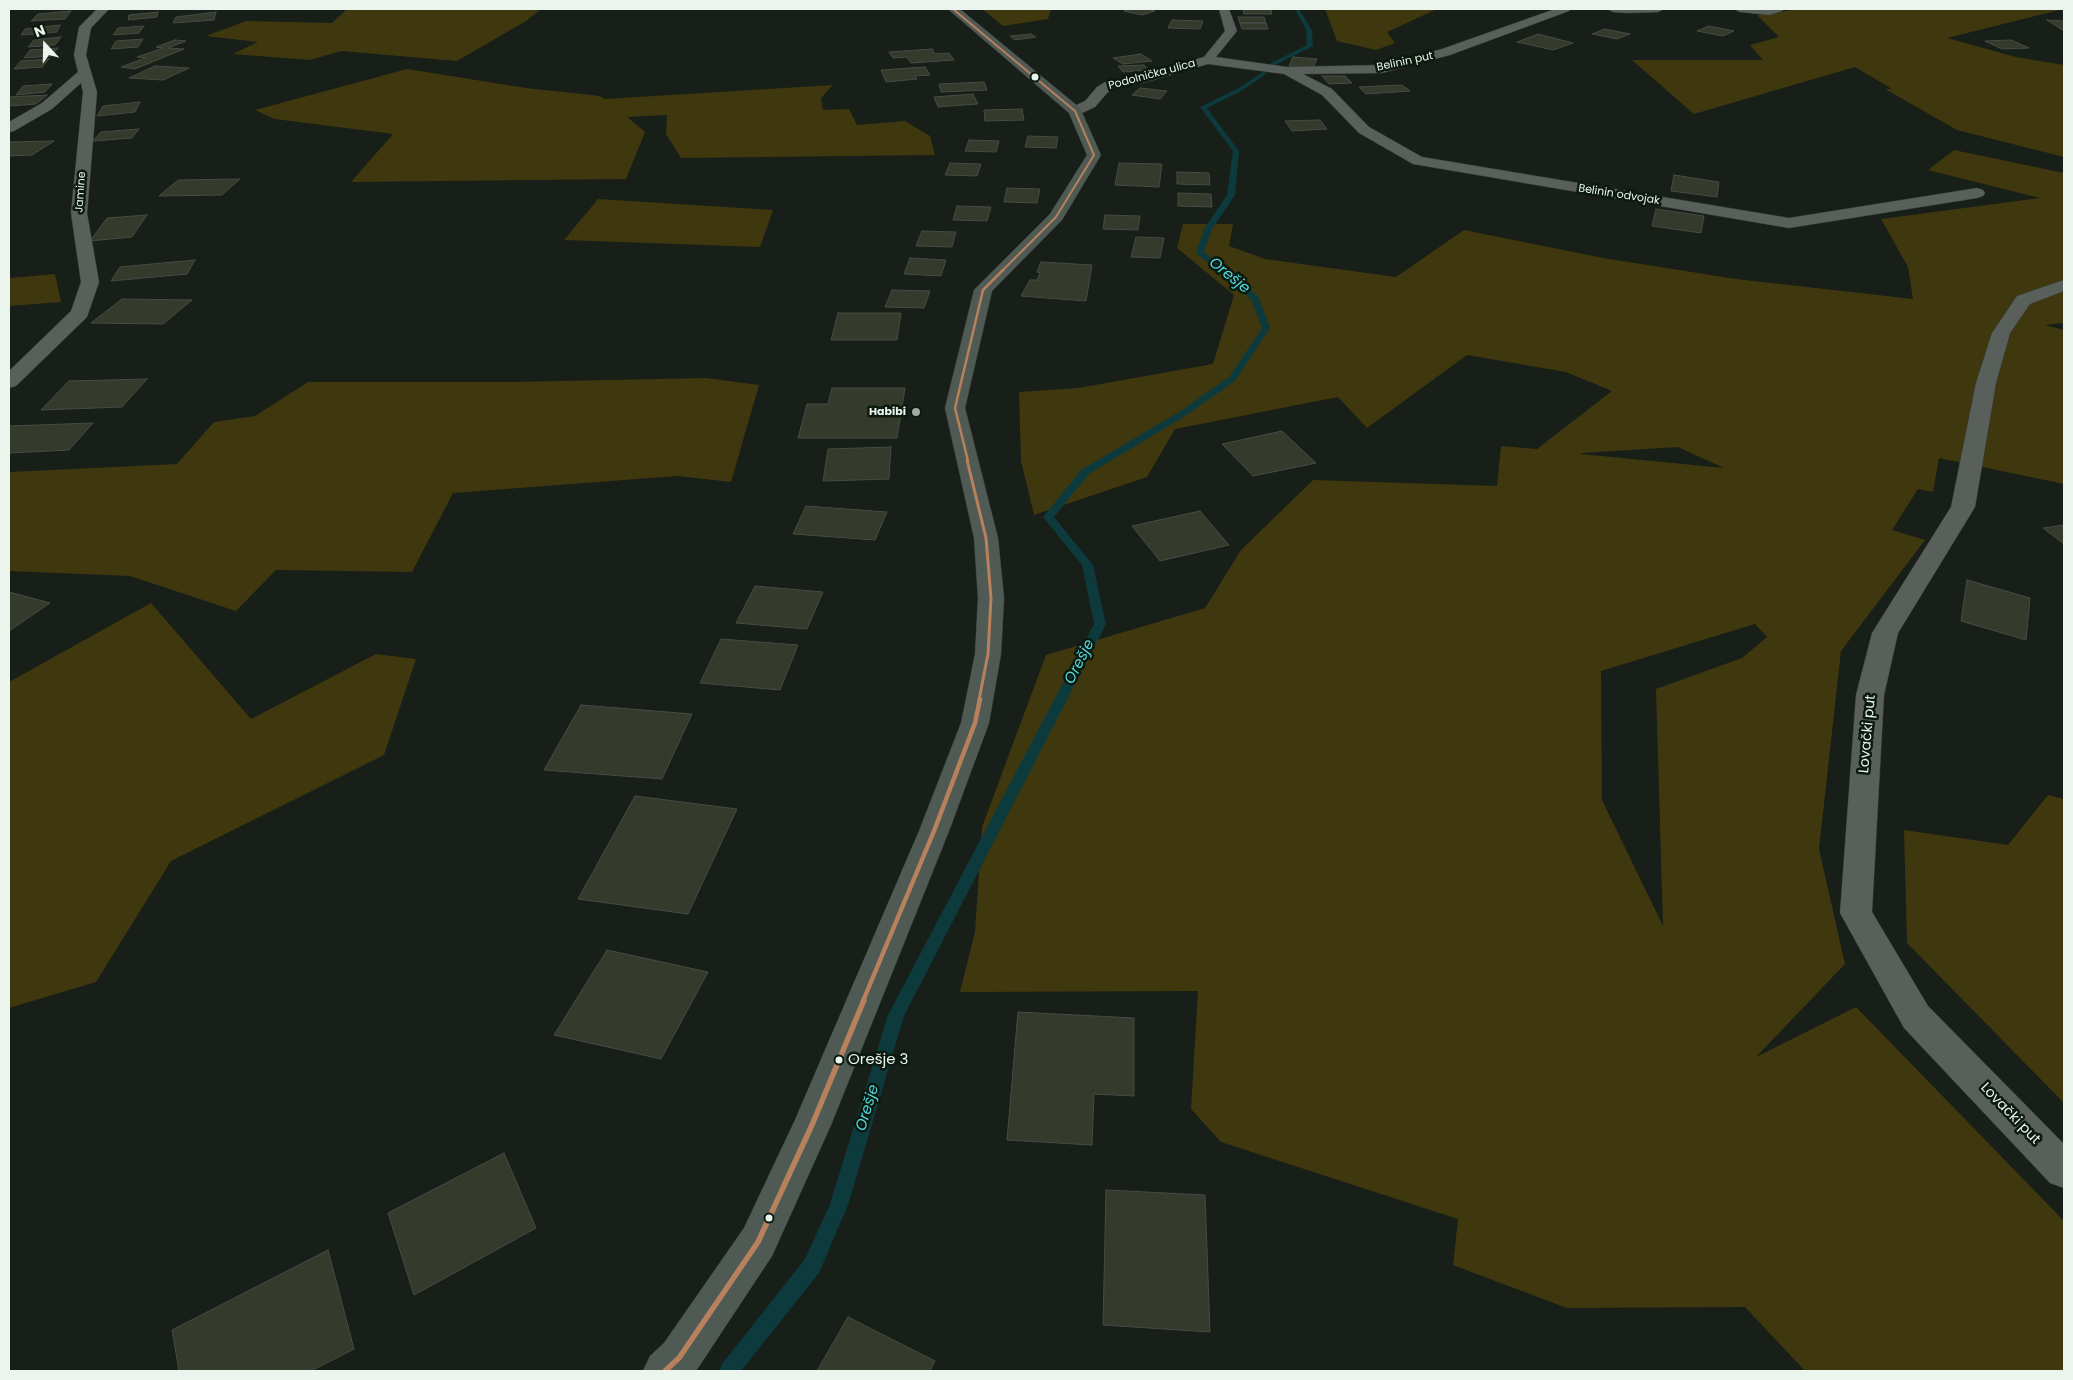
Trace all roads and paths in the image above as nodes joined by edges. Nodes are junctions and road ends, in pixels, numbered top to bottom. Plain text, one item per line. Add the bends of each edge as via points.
1 (103, 9) edge
2 (953, 9) edge
3 (1224, 9) edge
4 (1565, 9) edge
5 (1613, 9) edge
6 (1658, 9) edge
7 (1740, 9) edge
8 (1778, 9) edge
9 (1208, 60) junction
10 (1287, 71) junction
11 (84, 73) junction
12 (1075, 111) junction
13 (9, 128) edge
14 (1977, 193) dead end
15 (2064, 285) edge
16 (9, 382) edge
17 (2064, 1170) edge
18 (665, 1371) edge

1 - 11 street, Jamine via 85,27 80,55
2 - 12 street
3 - 9 street, Podolnička ulica via 1231,31
4 - 10 street, Belinin put via 1446,52 1382,68
5 - 6 street
7 - 8 street via 1769,12
9 - 10 street, Belinin put
9 - 12 street, Podolnička ulica via 1110,85 1090,104
10 - 14 street, Belinin odvojak via 1327,92 1364,130 1418,160 1428,162 1789,223
11 - 13 street via 47,106
11 - 16 street, Jamine via 90,92 79,213 90,282 80,313
12 - 18 street via 1094,155 1056,217 983,290 955,408 986,538 991,598 988,654 975,723 934,831 812,1125 758,1242 679,1358
15 - 17 street, Lovački put via 2023,300 2000,333 1986,383 1963,507 1885,633 1870,695 1856,913 1916,1017

